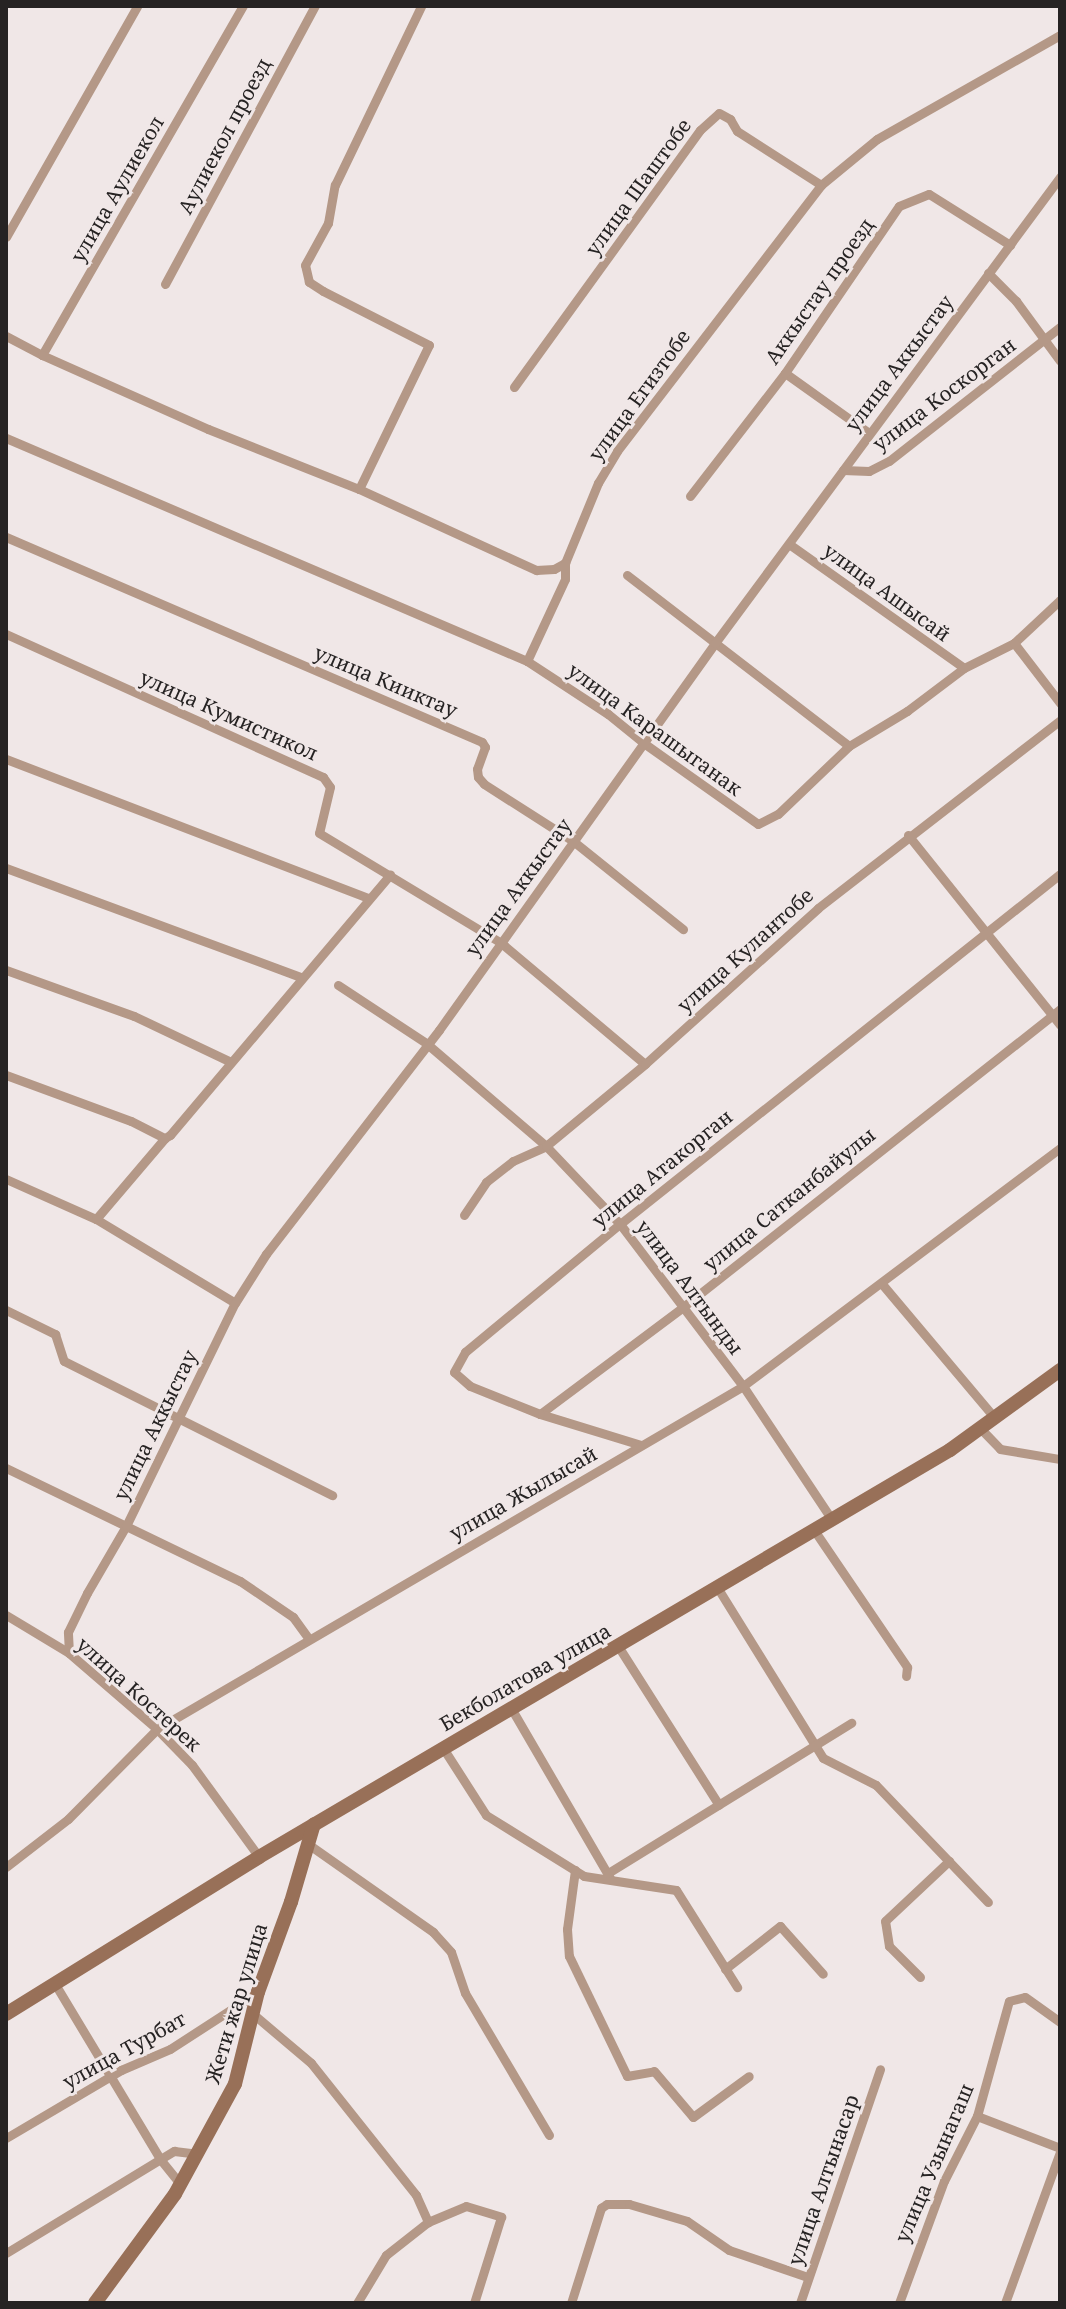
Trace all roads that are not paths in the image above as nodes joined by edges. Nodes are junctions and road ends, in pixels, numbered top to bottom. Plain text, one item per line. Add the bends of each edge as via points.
1 (137, 6) edge
2 (243, 6) edge
3 (315, 6) edge
4 (421, 6) edge
5 (1060, 35) edge
6 (1060, 177) edge
7 (821, 185) junction
8 (6, 237) edge
9 (1010, 245) junction
10 (988, 273) junction
11 (165, 284) dead end
12 (1060, 327) edge
13 (6, 336) edge
14 (1044, 339) junction
15 (42, 355) junction
16 (1060, 361) edge
17 (785, 373) junction
18 (514, 387) dead end
19 (869, 433) junction
20 (6, 438) edge
21 (843, 470) junction
22 (359, 489) junction
23 (690, 496) dead end
24 (6, 537) edge
25 (789, 544) junction
26 (565, 563) junction
27 (627, 575) dead end
28 (1060, 600) edge
29 (6, 634) edge
30 (715, 643) junction
31 (1014, 643) junction
32 (527, 661) junction
33 (964, 668) junction
34 (1060, 703) edge
35 (1060, 720) edge
36 (645, 744) junction
37 (849, 746) junction
38 (6, 759) edge
39 (908, 835) junction
40 (573, 841) junction
41 (6, 868) edge
42 (1060, 874) edge
43 (390, 875) junction
44 (369, 898) junction
45 (683, 929) dead end
46 (985, 932) junction
47 (500, 942) junction
48 (6, 970) edge
49 (300, 977) junction
50 (338, 985) dead end
51 (1056, 1012) edge
52 (1060, 1025) edge
53 (426, 1043) junction
54 (231, 1062) junction
55 (645, 1064) junction
56 (6, 1075) edge
57 (165, 1138) junction
58 (546, 1146) junction
59 (1060, 1148) edge
60 (6, 1179) edge
61 (464, 1215) dead end
62 (96, 1219) junction
63 (620, 1224) junction
64 (882, 1284) junction
65 (235, 1303) junction
66 (683, 1307) junction
67 (6, 1310) edge
68 (1060, 1370) edge
69 (743, 1386) junction
70 (540, 1414) junction
71 (176, 1418) junction
72 (995, 1418) junction
73 (980, 1428) junction
74 (641, 1445) junction
75 (1060, 1459) edge
76 (6, 1468) edge
77 (332, 1495) dead end
78 (832, 1520) junction
79 (126, 1526) junction
80 (814, 1530) junction
81 (717, 1587) junction
82 (6, 1615) edge
83 (309, 1639) junction
84 (618, 1646) junction
85 (69, 1653) junction
86 (906, 1676) dead end
87 (511, 1708) junction
88 (851, 1723) dead end
89 (157, 1729) junction
90 (816, 1747) junction
91 (443, 1748) junction
92 (719, 1805) junction
93 (314, 1824) junction
94 (308, 1844) junction
95 (259, 1857) junction
96 (949, 1861) junction
97 (6, 1867) edge
98 (575, 1870) junction
99 (610, 1876) junction
100 (988, 1902) dead end
101 (725, 1969) junction
102 (823, 1974) dead end
103 (920, 1977) dead end
104 (55, 1984) junction
105 (737, 1987) dead end
106 (258, 1992) junction
107 (6, 2014) edge
108 (253, 2014) junction
109 (1060, 2022) edge
110 (880, 2069) dead end
111 (749, 2076) dead end
112 (110, 2077) junction
113 (977, 2116) junction
114 (549, 2135) dead end
115 (6, 2138) edge
116 (1060, 2150) edge
117 (197, 2154) junction
118 (160, 2159) junction
119 (180, 2184) junction
120 (428, 2222) junction
121 (6, 2253) edge
122 (808, 2277) junction
123 (95, 2301) edge
124 (357, 2303) edge
125 (474, 2303) edge
126 (571, 2303) edge
127 (800, 2303) edge
128 (899, 2303) edge
129 (1005, 2303) edge

1 - 8 street
2 - 15 street, улица Аулиекол
3 - 11 street, Аулиекол проезд
4 - 22 street via 335,185 328,223 305,265 309,282 429,345
5 - 7 street, улица Егизтобе via 877,139
6 - 9 street, улица Аккыстау
7 - 18 street, улица Шаштобе via 737,131 719,113 700,130
7 - 26 street, улица Егизтобе via 617,451
9 - 10 street, улица Аккыстау
9 - 17 street, Аккыстау проезд via 929,194 899,206
10 - 14 street
10 - 19 street, улица Аккыстау
12 - 14 street, улица Коскорган
13 - 15 street
14 - 16 street
14 - 21 street, улица Коскорган via 889,461 869,471
15 - 22 street
17 - 19 street, улица Коскорган
17 - 23 street, Аккыстау проезд
19 - 21 street, улица Аккыстау
20 - 32 street, улица Карашыганак
21 - 25 street, улица Аккыстау
22 - 26 street via 536,570 545,572
24 - 40 street, улица Кииктау via 482,742 477,769 484,784
25 - 30 street, улица Аккыстау
25 - 33 street, улица Ашысай
26 - 32 street, улица Егизтобе via 562,586
27 - 30 street
28 - 31 street, улица Карашыганак
29 - 43 street, улица Кумистикол via 323,777 330,787 319,833
30 - 36 street, улица Аккыстау
30 - 37 street
31 - 33 street, улица Карашыганак
31 - 34 street
32 - 36 street, улица Карашыганак via 597,705
33 - 37 street, улица Карашыганак
35 - 39 street, улица Кулантобе
36 - 37 street, улица Карашыганак via 758,824 778,814
36 - 40 street, улица Аккыстау
38 - 44 street
39 - 46 street
39 - 55 street, улица Кулантобе via 818,908
40 - 45 street, улица Кииктау
40 - 47 street, улица Аккыстау
41 - 49 street
42 - 46 street, улица Атакорган
43 - 44 street
43 - 47 street, улица Кумистикол
44 - 49 street
46 - 51 street
46 - 63 street, улица Атакорган
47 - 53 street, улица Аккыстау
47 - 55 street, улица Кумистикол
48 - 54 street via 134,1016
49 - 54 street
50 - 53 street, улица Алтынды
51 - 52 street
51 - 66 street, улица Сатканбайулы
53 - 58 street, улица Алтынды
53 - 65 street, улица Аккыстау via 266,1254
54 - 57 street
55 - 58 street, улица Кулантобе
56 - 57 street
57 - 62 street
58 - 61 street, улица Кулантобе via 513,1161 486,1182
58 - 63 street, улица Алтынды
59 - 64 street, улица Жылысай
60 - 62 street
62 - 65 street
63 - 66 street, улица Алтынды
63 - 70 street, улица Атакорган via 465,1352 454,1372 470,1386
64 - 69 street, улица Жылысай
64 - 72 street
65 - 71 street, улица Аккыстау
66 - 69 street, улица Алтынды
66 - 70 street, улица Сатканбайулы
67 - 71 street via 55,1334 64,1361
68 - 72 street, Бекболатова улица
69 - 74 street, улица Жылысай
69 - 78 street, улица Алтынды
70 - 74 street, улица Атакорган
71 - 77 street
71 - 79 street, улица Аккыстау
72 - 73 street, Бекболатова улица
73 - 75 street via 1000,1449
73 - 78 street, Бекболатова улица
74 - 83 street, улица Жылысай
76 - 79 street
78 - 80 street, Бекболатова улица
79 - 83 street via 240,1581 293,1617
79 - 85 street, улица Аккыстау via 68,1632
80 - 81 street, Бекболатова улица
80 - 86 street via 907,1667
81 - 84 street, Бекболатова улица
81 - 90 street
82 - 85 street, улица Костерек
83 - 89 street, улица Жылысай
84 - 87 street, Бекболатова улица
84 - 92 street
85 - 89 street, улица Костерек
87 - 91 street, Бекболатова улица
87 - 99 street
88 - 90 street
89 - 95 street, улица Костерек via 192,1765
89 - 97 street, улица Жылысай via 68,1819
90 - 92 street
90 - 96 street via 823,1758 876,1785
91 - 93 street, Бекболатова улица
91 - 98 street via 486,1815
92 - 99 street
93 - 94 street, Жети жар улица
93 - 95 street, Бекболатова улица
94 - 106 street, Жети жар улица
94 - 114 street via 433,1932 451,1952 465,1993
95 - 104 street, Бекболатова улица
96 - 100 street
96 - 103 street via 885,1921 889,1946
98 - 99 street via 584,1876
98 - 111 street via 569,1956 627,2076 654,2071 693,2117
99 - 101 street via 676,1890
101 - 102 street via 780,1926
101 - 105 street
104 - 107 street, Бекболатова улица
104 - 112 street
106 - 108 street, Жети жар улица
106 - 112 street, улица Турбат via 170,2049
108 - 117 street, Жети жар улица via 235,2084
108 - 120 street via 311,2063 416,2195
109 - 113 street, улица Узынагаш via 1025,1997 1009,2001
110 - 122 street, улица Алтынасар
112 - 115 street, улица Турбат
112 - 118 street
113 - 116 street
113 - 128 street, улица Узынагаш via 944,2181
116 - 129 street
117 - 118 street via 174,2151
117 - 119 street, Жети жар улица
118 - 119 street
118 - 121 street
119 - 123 street, Жети жар улица
120 - 124 street via 386,2255
120 - 125 street via 466,2206 501,2217
122 - 126 street via 729,2250 687,2221 629,2204 607,2204 601,2208
122 - 127 street, улица Алтынасар

